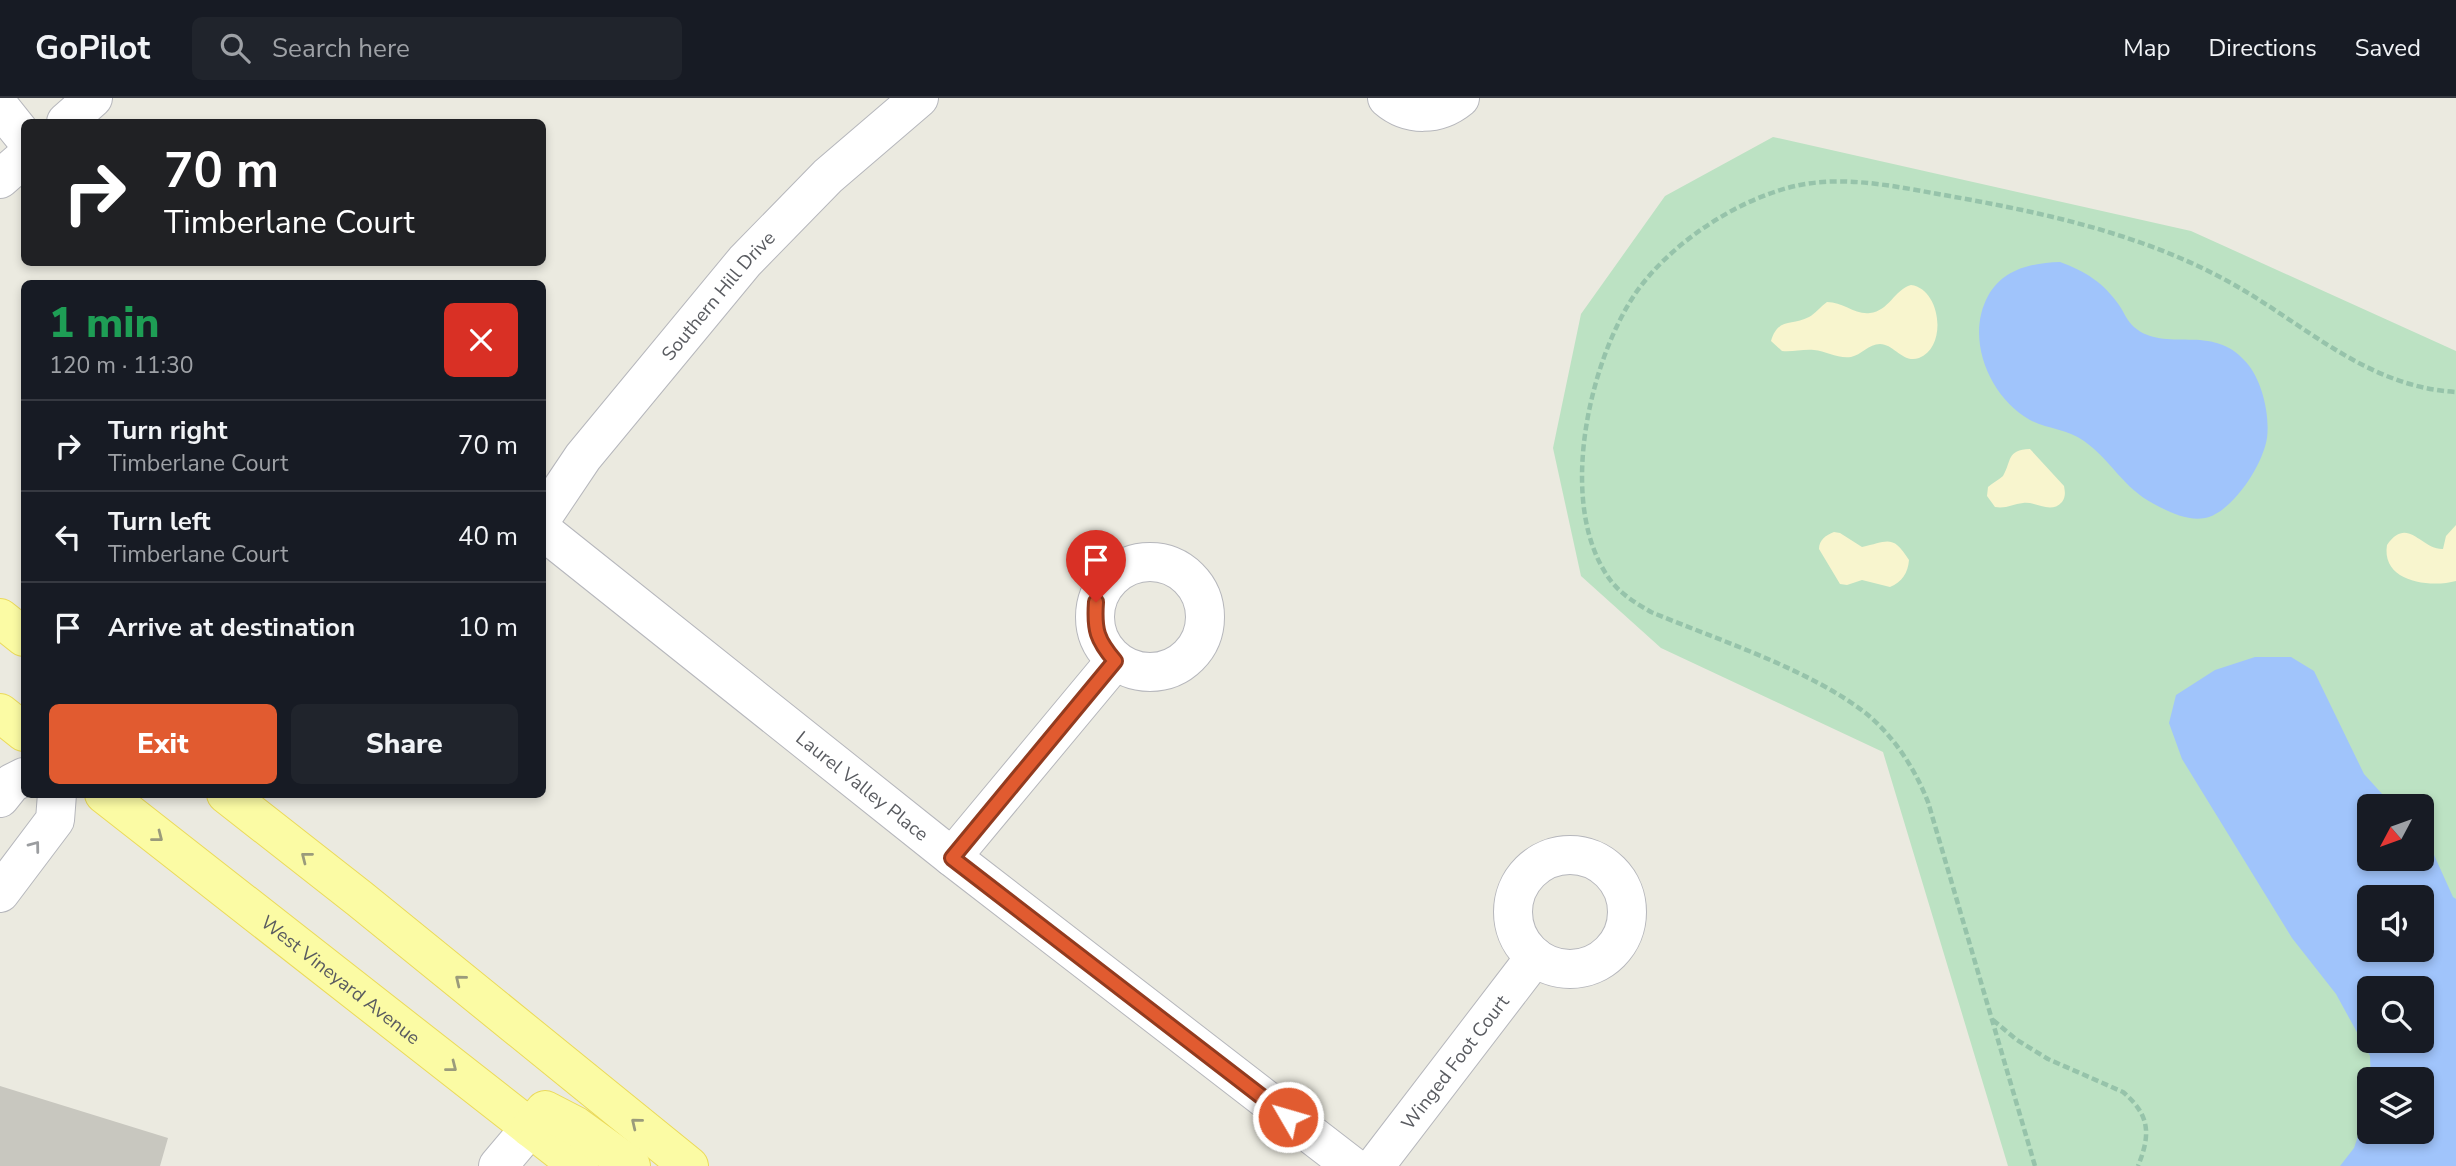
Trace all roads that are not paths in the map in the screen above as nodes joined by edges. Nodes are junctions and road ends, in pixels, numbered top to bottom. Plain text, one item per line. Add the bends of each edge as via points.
1 (93, 98) edge
2 (919, 98) edge
3 (1387, 98) edge
4 (1460, 98) edge
5 (0, 107) edge
6 (69, 119) edge
7 (21, 133) edge
8 (21, 160) edge
9 (0, 178) edge
10 (546, 512) edge
11 (546, 533) edge
12 (0, 618) edge
13 (21, 635) edge
14 (1115, 661) dead end
15 (0, 713) edge
16 (21, 730) edge
17 (21, 778) edge
18 (0, 798) edge
19 (57, 798) edge
20 (109, 798) edge
21 (231, 798) edge
22 (952, 858) junction
23 (0, 893) edge
24 (1535, 957) dead end
25 (530, 1128) junction
26 (498, 1166) edge
27 (579, 1166) edge
28 (631, 1166) edge
29 (690, 1166) edge
30 (1352, 1166) edge
31 (1375, 1166) edge

1 - 6 street
2 - 10 street, Southern Hill Drive via 828,176 745,261 583,457
3 - 4 street via 1419,113 1440,110
5 - 7 street
8 - 9 street
11 - 22 street, Laurel Valley Place
12 - 13 main road
14 - 22 street
15 - 16 main road
17 - 18 street
23 -> 19 street via 55,820
20 -> 25 main road, West Vineyard Avenue
29 -> 21 main road
22 - 30 street, Laurel Valley Place
24 - 31 street, Winged Foot Court
25 - 26 street
25 - 27 main road, West Vineyard Avenue
25 - 28 main road via 545,1110 576,1126

